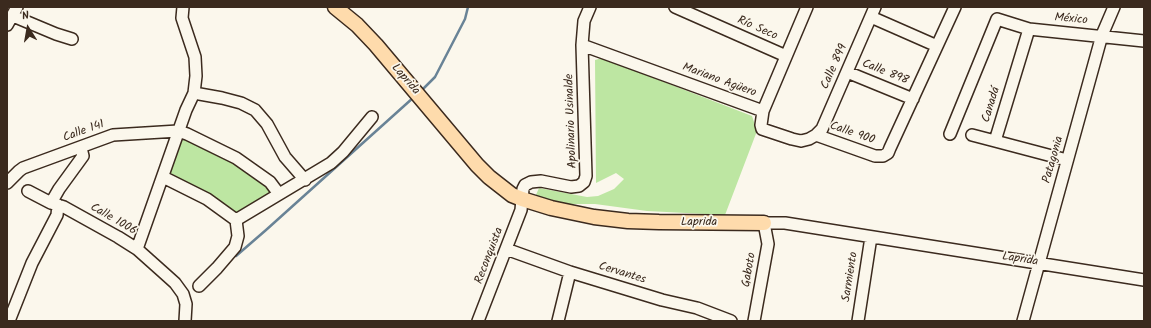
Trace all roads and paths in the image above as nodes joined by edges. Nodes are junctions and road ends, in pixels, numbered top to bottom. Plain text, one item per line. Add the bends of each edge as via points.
1 (183, 7) edge
2 (335, 7) edge
3 (590, 7) edge
4 (674, 7) edge
5 (808, 7) edge
6 (955, 7) edge
7 (1114, 7) edge
8 (873, 12) edge
9 (12, 16) edge
10 (1029, 29) junction
11 (1102, 36) junction
12 (72, 39) dead end
13 (1144, 41) edge
14 (582, 45) junction
15 (937, 46) junction
16 (786, 56) junction
17 (847, 72) junction
18 (194, 93) junction
19 (913, 99) junction
20 (763, 111) junction
21 (372, 116) dead end
22 (178, 131) junction
23 (950, 134) dead end
24 (972, 134) dead end
25 (816, 135) junction
26 (995, 141) junction
27 (81, 148) junction
28 (1067, 160) junction
29 (163, 177) junction
30 (305, 180) junction
31 (7, 183) edge
32 (28, 191) dead end
33 (279, 194) junction
34 (522, 199) junction
35 (54, 204) junction
36 (236, 220) junction
37 (764, 223) junction
38 (871, 237) junction
39 (137, 249) junction
40 (506, 249) junction
41 (1038, 263) junction
42 (570, 272) junction
43 (1144, 280) edge
44 (199, 286) dead end
45 (11, 305) edge
46 (9, 321) edge
47 (185, 321) edge
48 (478, 321) edge
49 (558, 321) edge
50 (731, 321) edge
51 (754, 321) edge
52 (858, 321) edge
53 (1023, 321) edge

1 - 18 street via 182,18 195,57
2 - 34 main road, Laprida via 367,35 477,165 512,195
3 - 14 street, Apolinario Usinalde via 584,21
4 - 16 street, Río Seco
5 - 16 street, Mariano Agüero
6 - 15 street
7 - 11 street, Patagonia
8 - 15 street
8 - 17 street, Calle 899
9 - 12 street
10 - 11 street, México
10 - 23 street, México via 997,19
10 - 26 street, Canadá
11 - 13 street, México
11 - 28 street, Patagonia
14 - 20 street, Mariano Agüero
14 - 34 street, Apolinario Usinalde via 586,176 584,182 580,186 571,187 541,181 530,182 523,189
15 - 19 street
16 - 20 street, Mariano Agüero
17 - 19 street, Calle 898
17 - 25 street, Calle 899 via 822,129
18 - 22 street
18 - 30 street via 241,103 255,110 267,124 285,157
19 - 25 street, Calle 900 via 888,152 883,156 875,156
20 - 25 street, Calle 900 via 762,129 801,141
21 - 30 street via 343,152
22 - 27 street, Calle 141 via 121,134
22 - 29 street
22 - 33 street via 236,158 270,182
24 - 26 street
26 - 28 street, Canadá
27 - 31 street, Calle 141 via 23,168
27 - 35 street via 83,156 59,189
28 - 41 street, Patagonia
29 - 36 street via 207,198
29 - 39 street
30 - 33 street
32 - 35 street, Calle 1006
33 - 36 street
34 - 37 main road, Laprida via 571,213 628,221
34 - 40 street, Reconquista via 521,210
35 - 39 street, Calle 1006 via 78,214
35 - 45 street via 57,215
36 - 44 street via 238,236 235,247
37 - 38 street, Laprida via 785,223
37 - 51 street, Gaboto via 768,244
38 - 41 street, Laprida
38 - 52 street, Sarmiento
39 - 47 street, Calle 1006 via 180,289 186,304
40 - 42 street, Cervantes
40 - 48 street, Reconquista
41 - 43 street, Laprida
41 - 53 street, Patagonia
42 - 49 street
42 - 50 street, Cervantes via 697,308
45 - 46 street

